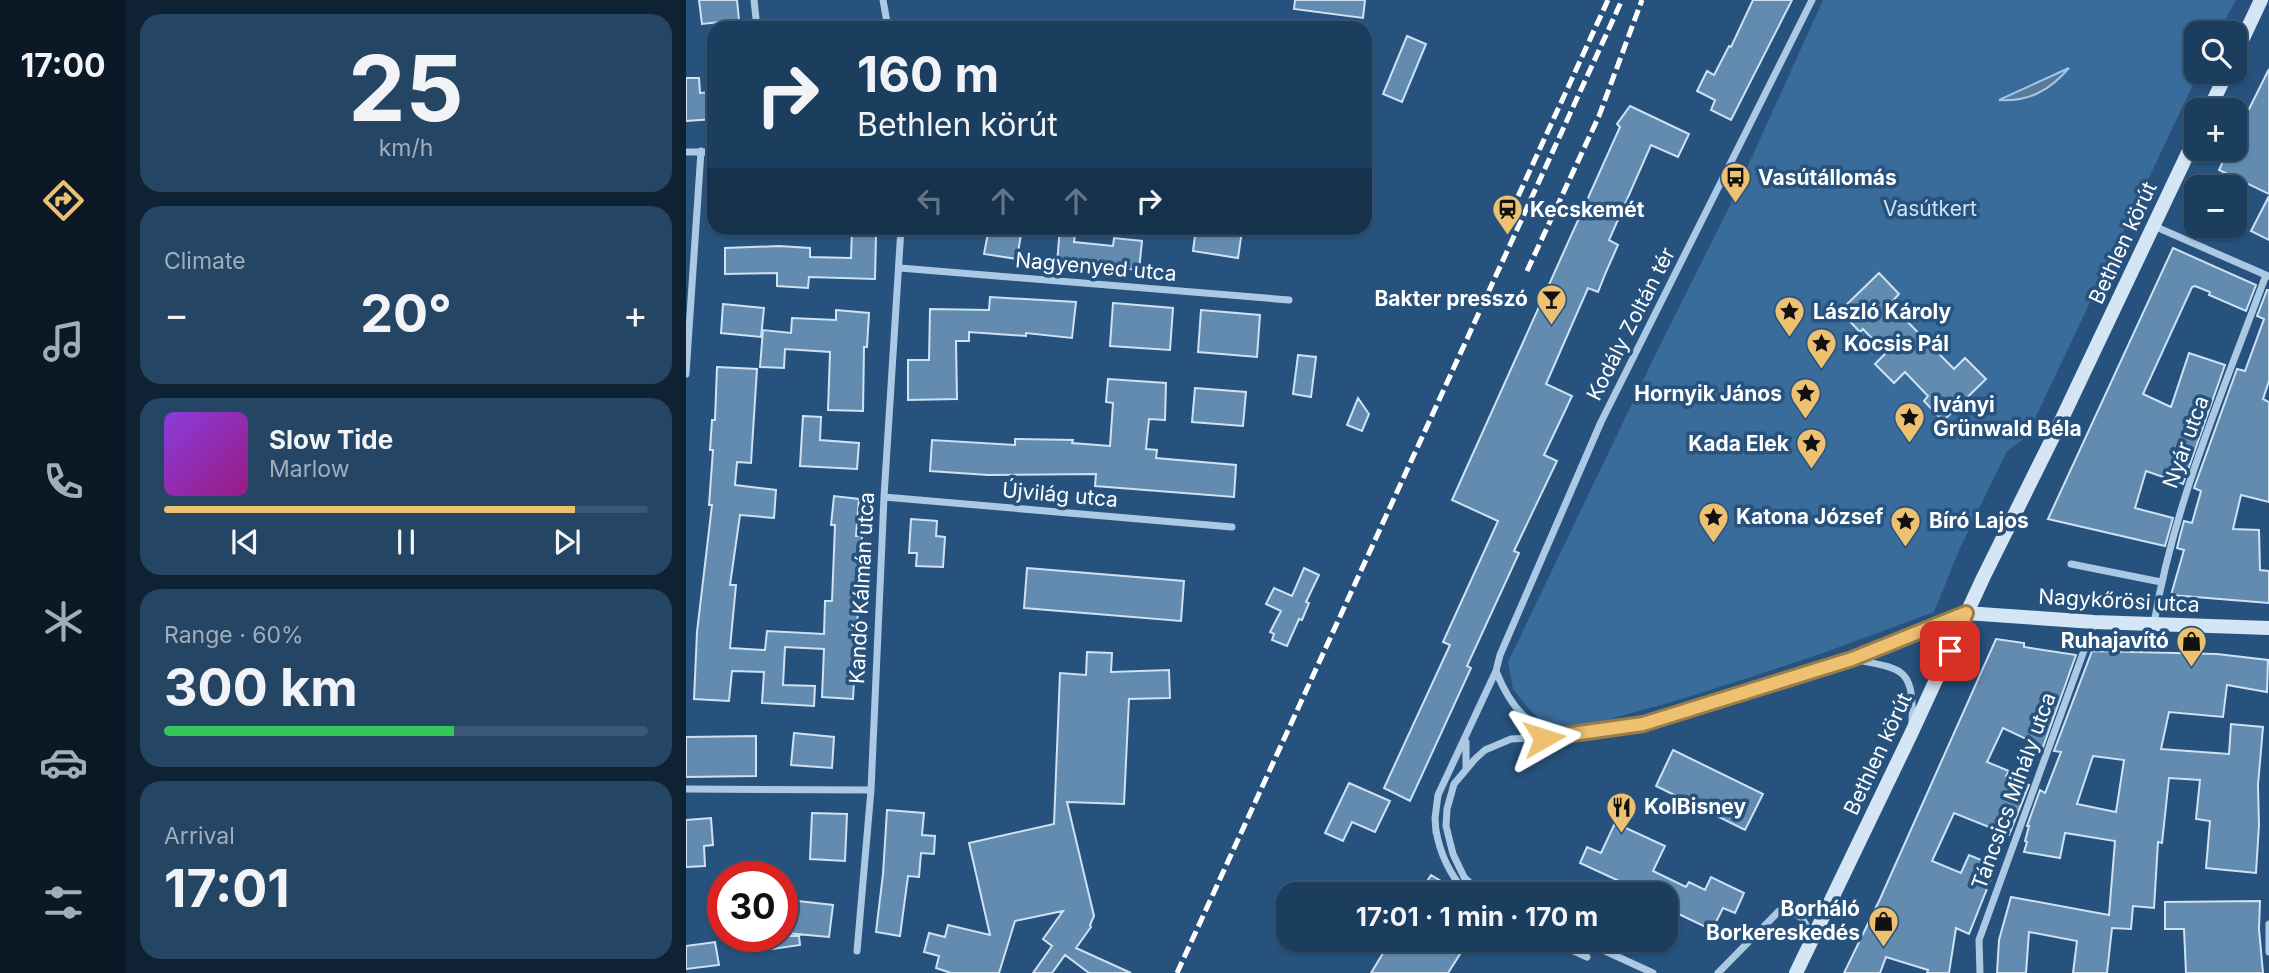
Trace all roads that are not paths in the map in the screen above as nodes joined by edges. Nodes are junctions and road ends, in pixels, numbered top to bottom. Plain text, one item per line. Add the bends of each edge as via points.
1 (754, 0) edge
2 (883, 0) edge
3 (1812, 0) edge
4 (2261, 0) edge
5 (756, 21) edge
6 (887, 21) edge
7 (2247, 30) edge
8 (701, 151) junction
9 (707, 151) edge
10 (686, 152) edge
11 (2184, 161) edge
12 (2154, 226) junction
13 (901, 235) edge
14 (900, 268) junction
15 (2267, 276) edge
16 (1289, 300) dead end
17 (686, 374) edge
18 (884, 497) junction
19 (1232, 527) dead end
20 (2071, 564) dead end
21 (2161, 582) junction
22 (1966, 613) junction
23 (2094, 622) junction
24 (2154, 625) junction
25 (2269, 628) edge
26 (1852, 659) junction
27 (1496, 671) junction
28 (1911, 734) junction
29 (1564, 736) junction
30 (1466, 737) junction
31 (1466, 769) junction
32 (1454, 784) junction
33 (686, 789) edge
34 (871, 790) junction
35 (1436, 832) junction
36 (1458, 882) edge
37 (1469, 882) edge
38 (2269, 924) edge
39 (1812, 940) junction
40 (2269, 946) edge
41 (857, 951) dead end
42 (1576, 952) edge
43 (1607, 952) edge
44 (2269, 952) edge
45 (1587, 957) dead end
46 (1653, 973) edge
47 (1718, 973) edge
48 (1796, 973) edge
49 (1980, 973) edge

1 - 5 street
2 - 6 street
3 - 27 street, Kodály Zoltán tér via 1601,422
4 - 7 street
8 - 9 street
8 - 10 street
8 - 17 street
11 - 12 street, Bethlen körút
12 - 15 street
12 - 22 street, Bethlen körút
13 - 14 street, Kandó Kálmán utca
14 - 16 street, Nagyenyed utca
14 - 18 street, Kandó Kálmán utca
15 - 21 street, Nyár utca via 2184,498
18 - 19 street, Újvilág utca
18 - 34 street, Kandó Kálmán utca
20 - 21 street
21 - 24 street, Nyár utca
22 - 23 street, Nagykőrösi utca
22 - 26 street
22 - 28 street, Bethlen körút
23 - 24 street, Nagykőrösi utca
23 - 49 street, Táncsics Mihály utca via 1979,940
24 - 25 street, Nagykőrösi utca
26 - 28 street via 1895,669 1906,678 1912,693
26 - 29 street via 1643,724
27 - 29 street via 1524,718 1540,730
27 - 30 street, Kodály Zoltán tér
28 - 39 street, Bethlen körút
29 - 31 street via 1496,744
30 - 31 street, Kodály Zoltán tér
30 - 35 street, Kodály Zoltán tér via 1438,795
31 - 32 street
32 - 35 street
32 - 37 street via 1446,826 1453,854
33 - 34 street
34 - 41 street, Kandó Kálmán utca
35 - 36 street, Kodály Zoltán tér via 1447,866
38 - 40 street
39 - 47 street via 1806,922 1794,911 1779,911
39 - 48 street, Bethlen körút
40 - 44 street
42 - 45 street
43 - 46 street

